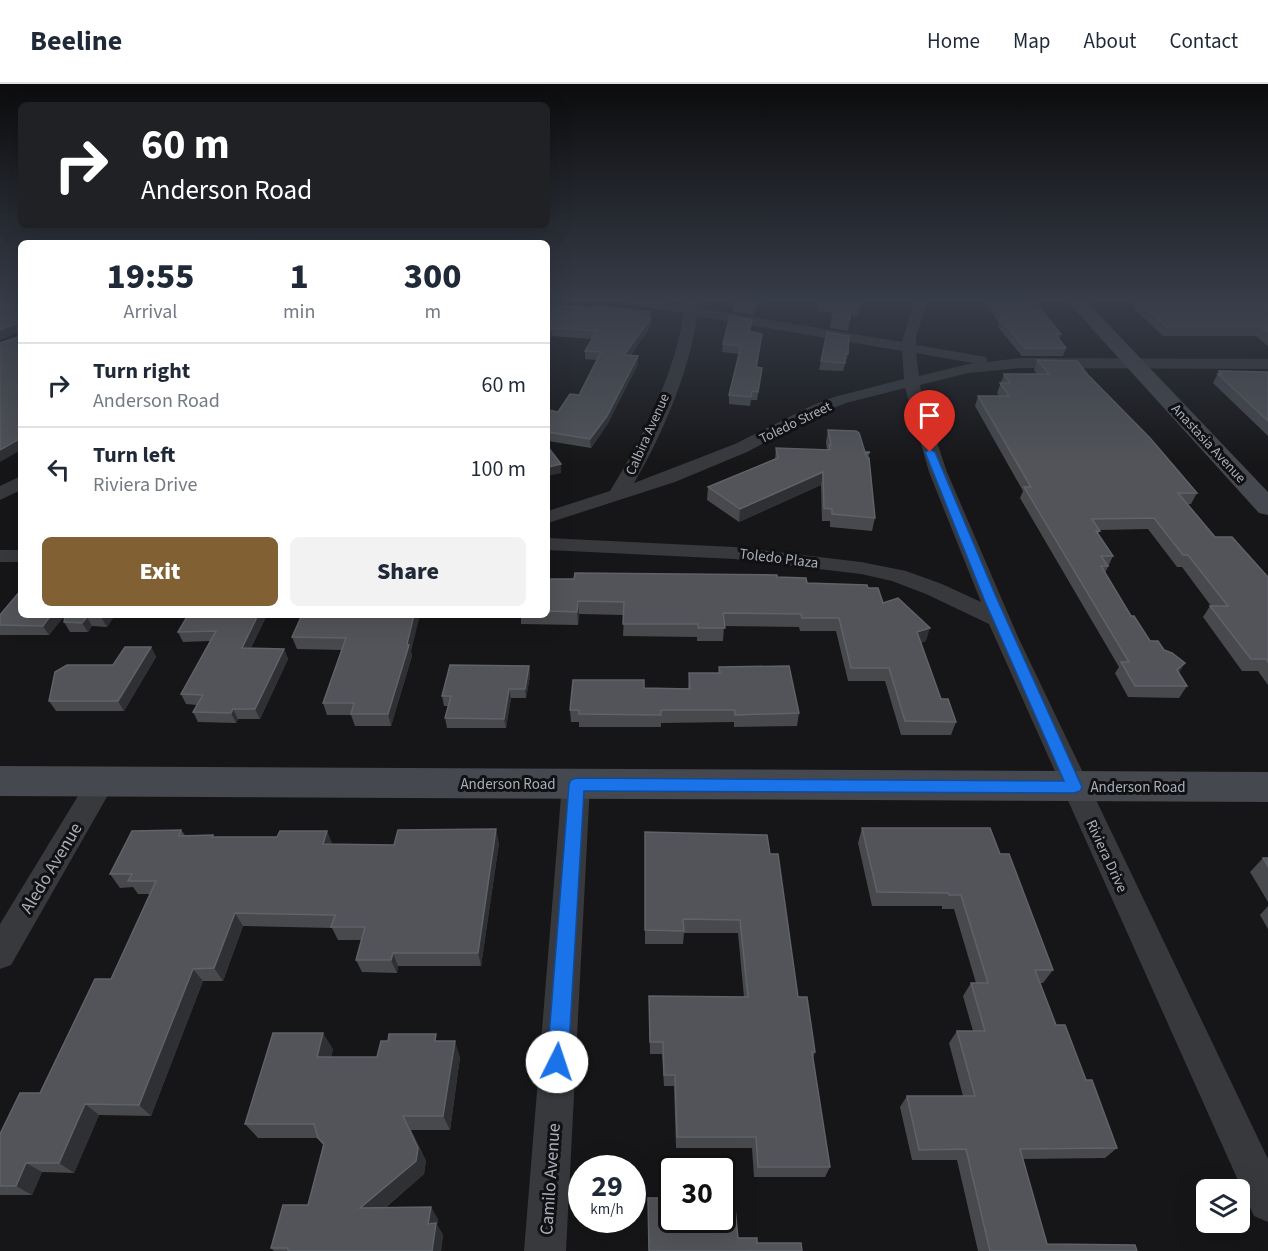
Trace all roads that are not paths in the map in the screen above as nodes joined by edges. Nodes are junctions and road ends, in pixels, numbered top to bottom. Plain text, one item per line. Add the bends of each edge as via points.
1 (679, 355) edge
2 (910, 355) edge
3 (958, 355) edge
4 (1127, 355) edge
5 (1134, 363) junction
6 (1007, 364) junction
7 (1268, 364) edge
8 (912, 381) junction
9 (18, 484) edge
10 (0, 494) edge
11 (617, 495) junction
12 (1268, 507) edge
13 (550, 516) edge
14 (550, 544) edge
15 (0, 556) edge
16 (18, 556) edge
17 (999, 620) junction
18 (0, 781) edge
19 (102, 781) junction
20 (576, 784) junction
21 (1074, 787) junction
22 (1268, 787) edge
23 (0, 954) edge
24 (1268, 1202) edge
25 (545, 1251) edge

1 - 11 street, Calbira Avenue via 631,474
2 - 8 street, Riviera Drive
3 - 6 street
4 - 5 street, Anastasia Avenue
5 - 6 street, Toledo Street
5 - 7 street, Toledo Street
5 - 12 street, Anastasia Avenue
6 - 8 street, Toledo Street
8 - 11 street, Toledo Street via 817,409 741,448
8 - 17 street, Riviera Drive via 918,414 938,472
9 - 10 street
11 - 13 street, Toledo Street
14 - 17 street, Toledo Plaza via 734,553 861,568 934,589
15 - 16 street
17 - 21 street, Riviera Drive
18 - 19 street, Anderson Road
19 - 20 street, Anderson Road
19 - 23 street, Aledo Avenue
20 - 21 street, Anderson Road
20 - 25 street, Camilo Avenue
21 - 22 street, Anderson Road
21 - 24 street, Riviera Drive

